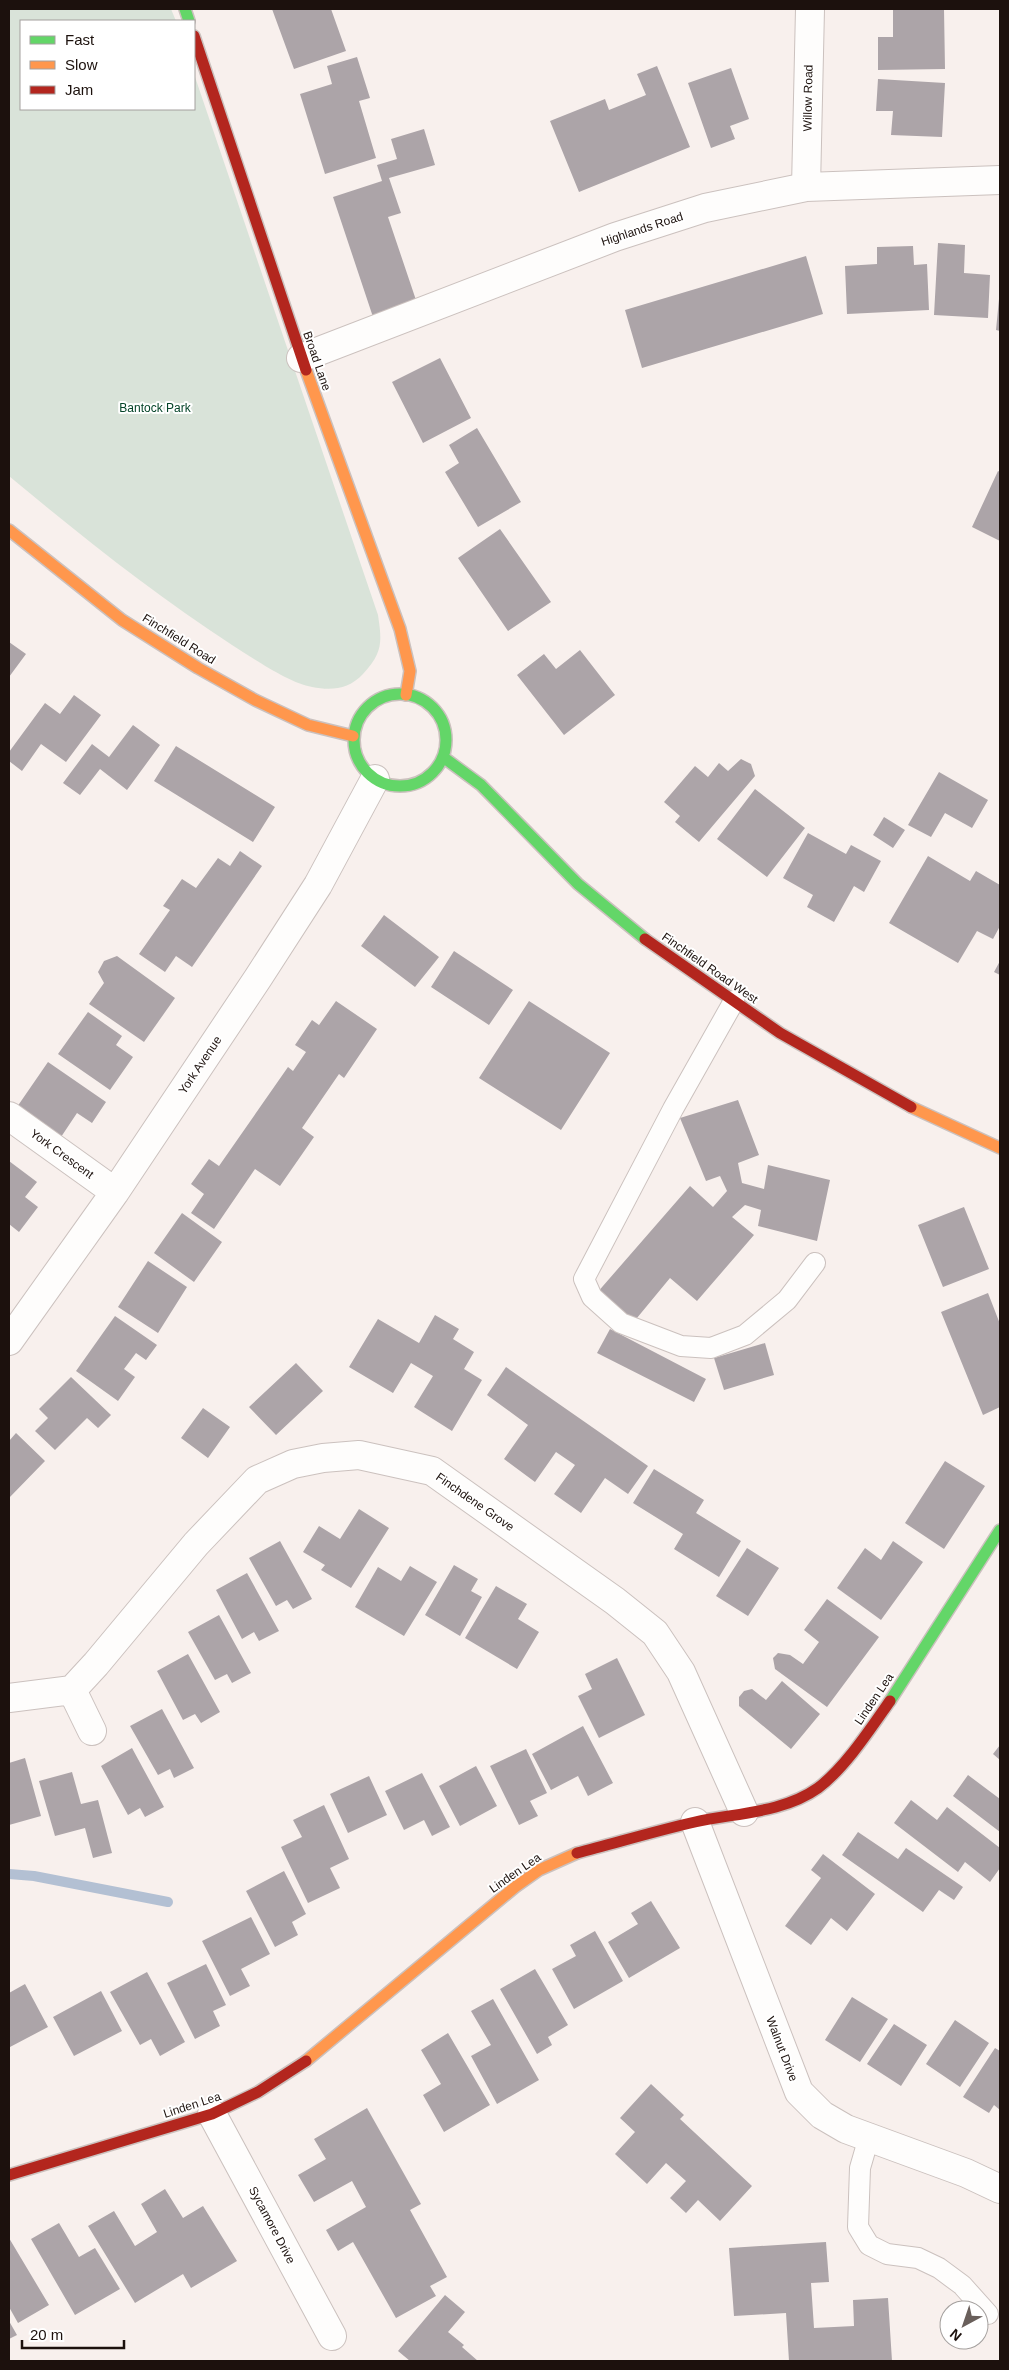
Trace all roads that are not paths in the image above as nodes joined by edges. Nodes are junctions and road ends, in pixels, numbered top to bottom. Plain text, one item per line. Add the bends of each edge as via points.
1 (810, 9) edge
2 (195, 39) edge
3 (1000, 180) edge
4 (806, 187) junction
5 (302, 358) junction
6 (9, 530) edge
7 (406, 694) junction
8 (353, 736) junction
9 (443, 757) junction
10 (375, 780) junction
11 (734, 1001) junction
12 (9, 1116) edge
13 (1000, 1148) edge
14 (114, 1192) junction
15 (815, 1264) dead end
16 (9, 1341) edge
17 (1000, 1530) edge
18 (72, 1690) junction
19 (9, 1698) edge
20 (92, 1731) dead end
21 (744, 1812) junction
22 (695, 1822) junction
23 (212, 2114) junction
24 (868, 2137) junction
25 (9, 2175) edge
26 (1000, 2189) edge
27 (975, 2300) edge
28 (332, 2336) dead end

1 - 4 street, Willow Road
2 - 5 main road, Broad Lane
3 - 4 street, Highlands Road
4 - 5 street, Highlands Road via 705,208 615,237
5 - 7 main road, Broad Lane via 400,629 410,671
6 - 8 main road, Finchfield Road via 122,620 198,668 254,700 308,725
7 - 8 main road via 377,700 365,709
7 - 9 main road via 425,702 440,716 445,729
8 - 10 main road via 358,760
9 - 10 main road via 427,778 414,784 401,787
9 - 11 main road, Finchfield Road West via 481,785 578,884 639,935
10 - 14 street, York Avenue via 313,892
11 - 13 main road, Finchfield Road West via 780,1033 915,1109
11 - 15 lane via 584,1279 592,1297 621,1323 681,1346 711,1348 745,1335 787,1300
12 - 14 street, York Crescent
14 - 16 street, York Avenue
17 - 21 main road, Linden Lea via 902,1683 837,1771 800,1799
18 - 19 street
18 - 20 street
18 - 21 street, Finchdene Grove via 196,1544 257,1480 293,1464 359,1455 432,1472 615,1601 655,1633 681,1672
21 - 22 main road, Linden Lea
22 - 23 main road, Linden Lea via 570,1854 539,1870 271,2087
22 - 24 street, Walnut Drive via 799,2092 822,2116
23 - 25 main road, Linden Lea
23 - 28 street, Sycamore Drive
24 - 26 street, Walnut Drive
24 - 27 lane via 860,2168 858,2227 869,2245 886,2254 918,2258 939,2268

